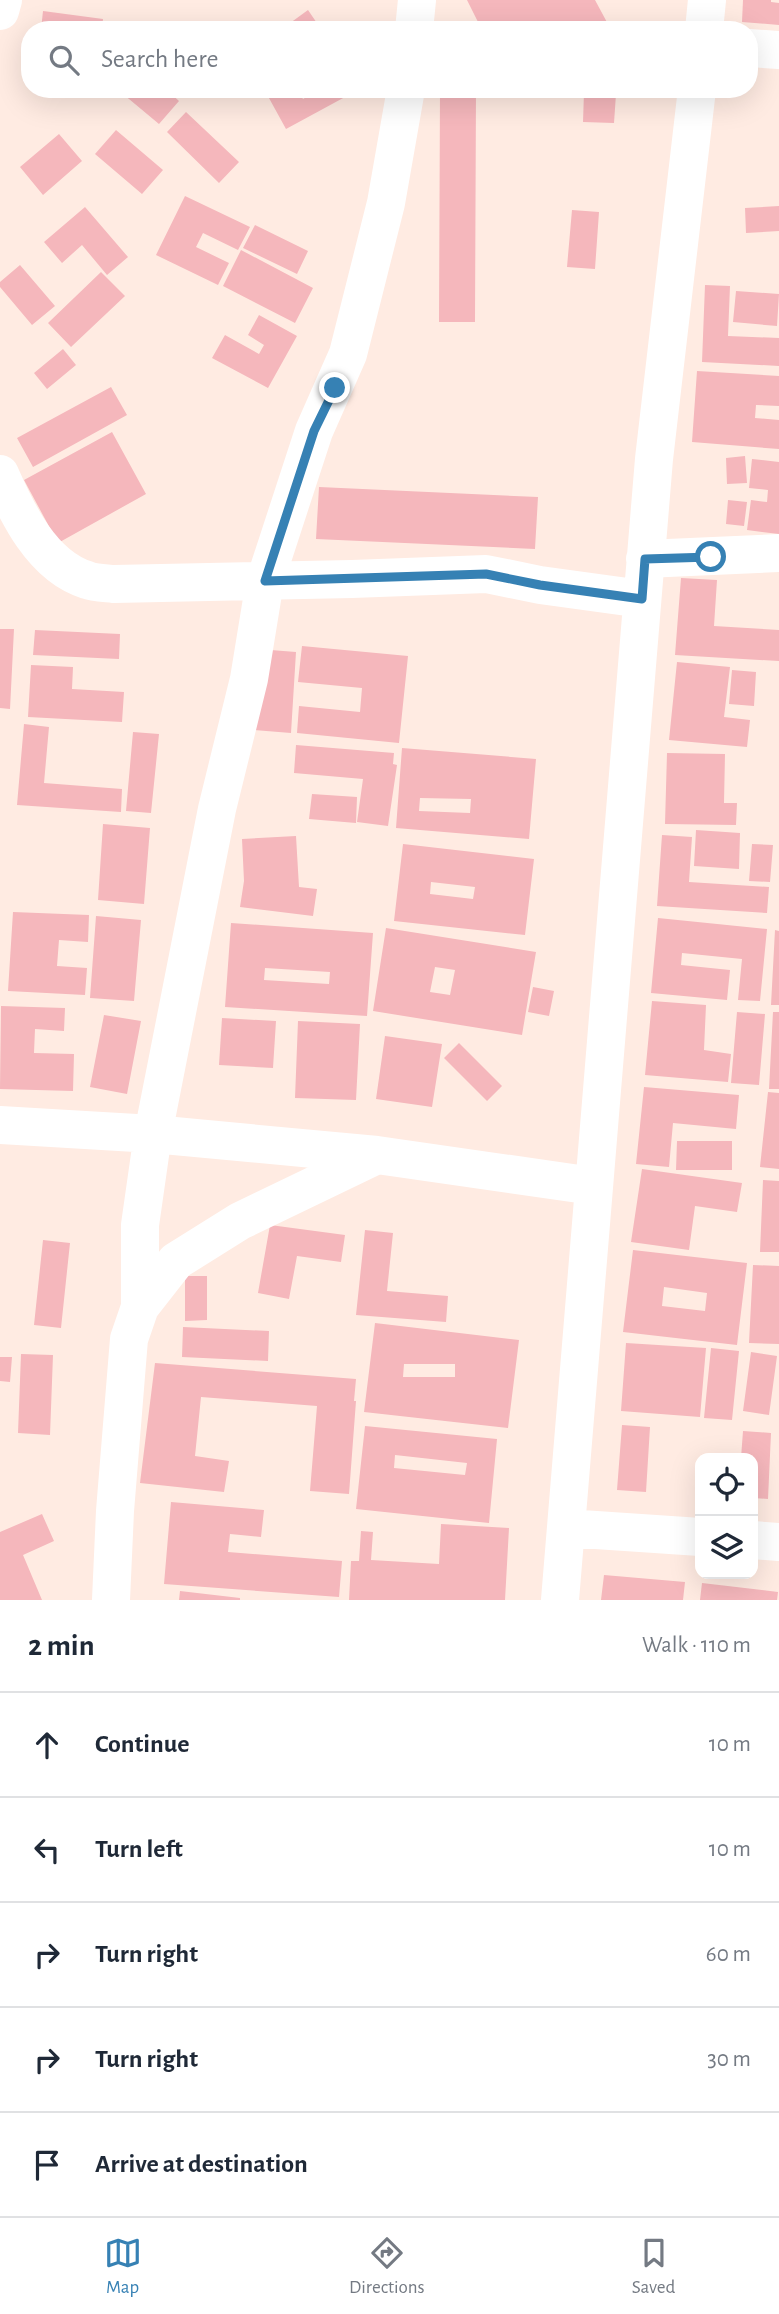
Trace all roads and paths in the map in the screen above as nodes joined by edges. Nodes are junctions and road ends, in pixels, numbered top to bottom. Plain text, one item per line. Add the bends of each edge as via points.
1 (3, 0) edge
2 (417, 0) edge
3 (707, 0) edge
4 (0, 11) edge
5 (415, 21) edge
6 (705, 21) edge
7 (758, 49) edge
8 (779, 50) edge
9 (404, 98) edge
10 (696, 98) edge
11 (0, 474) edge
12 (779, 553) edge
13 (645, 559) junction
14 (265, 581) junction
15 (642, 599) junction
16 (0, 1125) edge
17 (153, 1134) junction
18 (377, 1155) junction
19 (593, 1186) junction
20 (140, 1307) junction
21 (566, 1528) junction
22 (695, 1537) edge
23 (758, 1540) edge
24 (779, 1542) edge
25 (111, 1600) edge
26 (560, 1600) edge

1 - 4 street
2 - 5 street
3 - 6 street
7 - 8 street
9 - 14 street via 386,203 348,354 314,431
10 - 13 street
11 - 14 street via 18,515 46,551 60,566 86,580 114,584
12 - 13 street
13 - 15 street
14 - 15 street via 486,574
14 - 17 street via 249,679 217,809
15 - 19 street
16 - 17 street
17 - 18 street
17 - 20 street via 140,1225
18 - 19 street
18 - 20 street via 240,1222 176,1261
19 - 21 street
20 - 25 street via 129,1339
21 - 22 street
21 - 26 street
23 - 24 street

